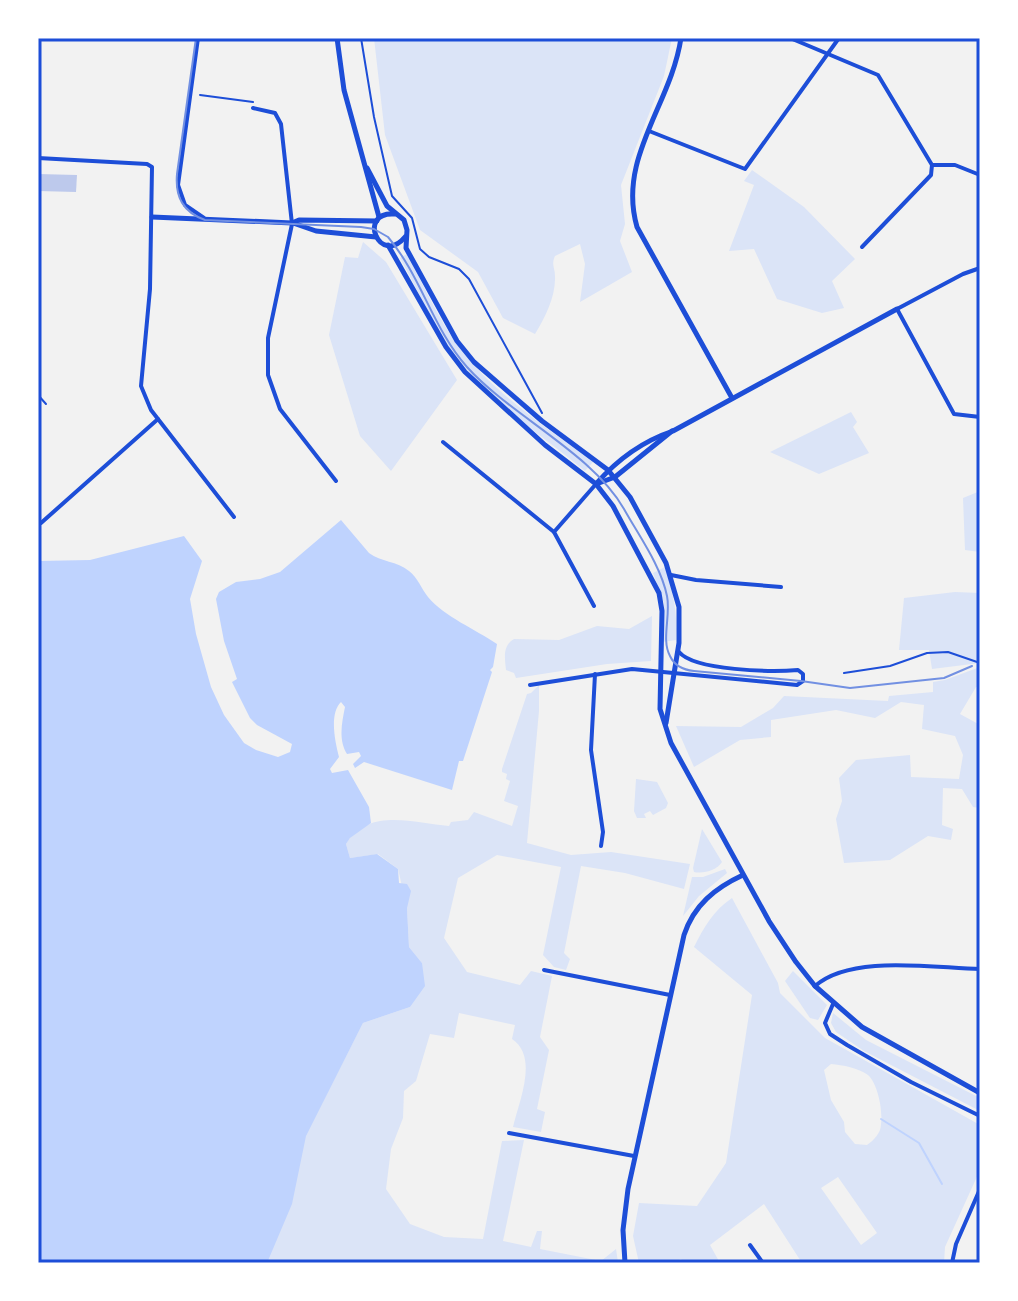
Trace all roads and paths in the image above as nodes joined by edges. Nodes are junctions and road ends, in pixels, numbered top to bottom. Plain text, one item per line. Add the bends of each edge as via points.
1 (198, 38) edge
2 (337, 38) edge
3 (361, 38) edge
4 (681, 38) edge
5 (790, 38) edge
6 (839, 38) edge
7 (828, 54) junction
8 (200, 95) dead end
9 (253, 105) joint
10 (649, 131) junction
11 (38, 158) edge
12 (932, 165) junction
13 (367, 168) junction
14 (980, 175) edge
15 (395, 214) junction
16 (152, 217) junction
17 (207, 219) junction
18 (378, 219) junction
19 (292, 223) junction
20 (405, 236) junction
21 (376, 237) junction
22 (388, 245) junction
23 (862, 247) dead end
24 (980, 268) edge
25 (897, 309) junction
26 (38, 395) edge
27 (732, 398) junction
28 (46, 404) dead end
29 (980, 417) edge
30 (546, 418) dead end
31 (158, 419) junction
32 (673, 431) junction
33 (443, 442) dead end
34 (608, 470) junction
35 (615, 477) junction
36 (336, 481) dead end
37 (596, 484) junction
38 (234, 517) dead end
39 (41, 523) dead end
40 (554, 532) junction
41 (671, 575) junction
42 (781, 587) dead end
43 (594, 606) dead end
44 (678, 649) junction
45 (980, 663) edge
46 (659, 670) junction
47 (674, 673) junction
48 (844, 673) dead end
49 (595, 674) junction
50 (530, 685) dead end
51 (665, 728) junction
52 (601, 846) dead end
53 (743, 875) junction
54 (980, 969) edge
55 (544, 970) dead end
56 (815, 986) junction
57 (670, 995) junction
58 (833, 1004) junction
59 (980, 1093) edge
60 (980, 1116) edge
61 (509, 1133) dead end
62 (634, 1156) junction
63 (980, 1189) edge
64 (750, 1245) dead end
65 (625, 1263) edge
66 (763, 1263) edge
67 (952, 1263) edge

1 - 17 street via 178,185 187,207
2 - 13 main road via 344,90
3 - 30 path via 392,196 410,214 423,252 469,279
4 - 10 main road
5 - 7 street
6 - 7 street
7 - 10 street via 745,169
7 - 12 street via 878,75
8 - 9 path
9 - 19 street via 275,113 281,124
10 - 27 main road via 631,184 631,208
11 - 16 street via 147,164 152,167
12 - 14 street via 955,165
12 - 23 street via 931,175
13 - 15 main road
13 - 18 main road
15 - 18 main road
15 - 20 main road via 406,225
16 - 17 main road
16 - 31 street via 141,386
17 - 19 main road
18 - 19 main road
18 - 21 main road
19 - 21 main road
19 - 36 street via 268,338 268,375 280,409
20 - 22 main road
20 - 34 main road via 424,281 474,362
21 - 22 main road
22 - 37 main road via 465,372
24 - 25 street
25 - 27 main road
25 - 29 street via 954,414
26 - 28 path
27 - 32 main road
31 - 38 street
31 - 39 street
32 - 34 main road
32 - 35 main road
33 - 40 street
34 - 35 main road
34 - 37 main road
35 - 37 main road
35 - 41 main road
37 - 40 street
37 - 46 main road via 659,593
40 - 43 street
41 - 42 street
41 - 44 main road via 679,607
44 - 47 main road
44 - 47 street via 696,662 798,670 803,681 797,685
45 - 48 path via 948,652 927,653
46 - 47 street
46 - 49 street
46 - 51 main road
47 - 51 main road
49 - 50 street
49 - 52 street via 591,750
51 - 53 main road
53 - 56 main road via 781,941
53 - 57 main road via 711,894 692,915
54 - 56 street via 863,966 834,973
55 - 57 street
56 - 58 main road
57 - 62 main road
58 - 59 main road via 882,1040
58 - 60 street via 825,1023 830,1034
61 - 62 street
62 - 65 main road via 623,1230
63 - 67 street
64 - 66 street

